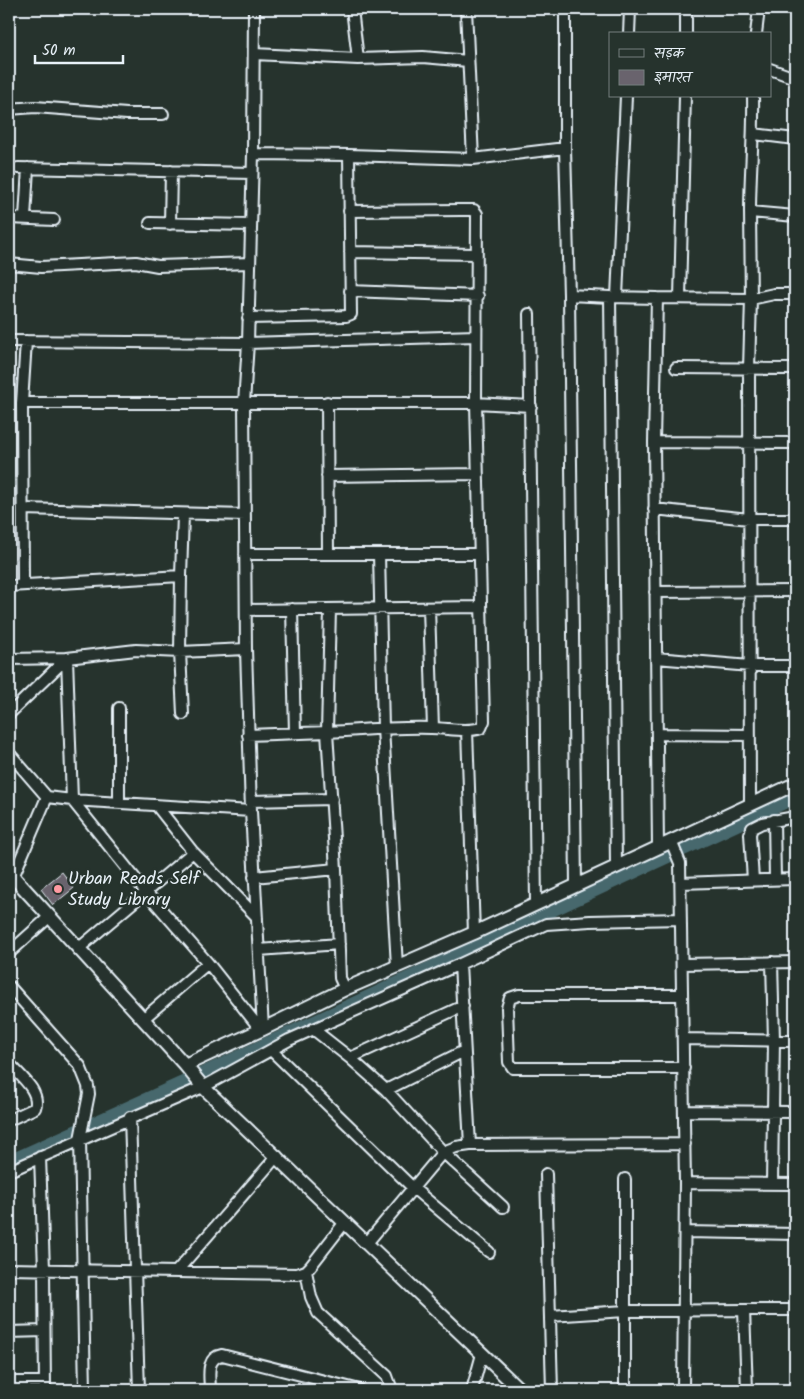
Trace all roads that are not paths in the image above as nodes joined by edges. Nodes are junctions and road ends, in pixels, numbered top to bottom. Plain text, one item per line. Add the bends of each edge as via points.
1 (254, 9) edge
2 (352, 9) edge
3 (466, 9) edge
4 (565, 9) edge
5 (630, 9) edge
6 (686, 9) edge
7 (759, 9) edge
8 (629, 32) edge
9 (686, 32) edge
10 (756, 32) edge
11 (254, 54) junction
12 (358, 59) junction
13 (468, 61) junction
14 (772, 70) edge
15 (795, 78) edge
16 (626, 98) edge
17 (684, 98) edge
18 (753, 98) edge
19 (9, 109) edge
20 (163, 114) dead end
21 (754, 134) junction
22 (795, 139) edge
23 (565, 148) junction
24 (253, 154) junction
25 (349, 155) junction
26 (473, 159) junction
27 (171, 171) junction
28 (252, 173) junction
29 (349, 211) junction
30 (750, 212) junction
31 (795, 216) edge
32 (9, 218) edge
33 (25, 218) junction
34 (54, 220) dead end
35 (150, 223) dead end
36 (170, 224) junction
37 (251, 225) junction
38 (350, 252) junction
39 (476, 254) junction
40 (250, 263) junction
41 (9, 264) edge
42 (350, 291) junction
43 (795, 294) edge
44 (569, 295) junction
45 (478, 296) junction
46 (614, 297) junction
47 (656, 298) junction
48 (680, 298) junction
49 (751, 300) junction
50 (529, 314) dead end
51 (248, 318) junction
52 (476, 336) junction
53 (9, 341) edge
54 (26, 341) junction
55 (248, 343) junction
56 (676, 368) dead end
57 (749, 369) junction
58 (795, 369) edge
59 (327, 402) junction
60 (22, 403) junction
61 (244, 404) junction
62 (476, 404) junction
63 (531, 406) junction
64 (654, 442) junction
65 (795, 443) edge
66 (749, 444) junction
67 (478, 474) junction
68 (327, 476) junction
69 (22, 508) junction
70 (654, 509) junction
71 (183, 514) junction
72 (245, 515) junction
73 (749, 519) junction
74 (795, 519) edge
75 (245, 554) junction
76 (328, 554) junction
77 (379, 554) junction
78 (479, 554) junction
79 (181, 576) junction
80 (23, 585) junction
81 (9, 586) edge
82 (795, 591) edge
83 (655, 592) junction
84 (750, 592) junction
85 (480, 607) junction
86 (380, 608) junction
87 (428, 608) junction
88 (292, 609) junction
89 (330, 609) junction
90 (246, 610) junction
91 (246, 648) junction
92 (180, 652) junction
93 (67, 658) junction
94 (656, 658) junction
95 (9, 659) edge
96 (750, 666) junction
97 (795, 666) edge
98 (118, 708) dead end
99 (9, 714) edge
100 (183, 714) dead end
101 (383, 728) junction
102 (433, 728) junction
103 (467, 730) junction
104 (327, 732) junction
105 (295, 733) junction
106 (657, 734) junction
107 (248, 735) junction
108 (750, 735) junction
109 (9, 753) edge
110 (795, 784) edge
111 (47, 797) junction
112 (72, 800) junction
113 (332, 800) junction
114 (119, 803) junction
115 (750, 805) junction
116 (156, 806) junction
117 (251, 806) junction
118 (795, 817) edge
119 (774, 820) junction
120 (673, 845) junction
121 (658, 848) junction
122 (193, 852) junction
123 (616, 866) junction
124 (336, 870) junction
125 (11, 874) edge
126 (254, 877) junction
127 (776, 879) junction
128 (795, 879) edge
129 (753, 880) junction
130 (681, 883) junction
131 (576, 885) junction
132 (146, 892) junction
133 (536, 904) junction
134 (257, 916) junction
135 (49, 917) junction
136 (681, 919) junction
137 (474, 933) junction
138 (339, 944) junction
139 (78, 948) junction
140 (259, 950) junction
141 (9, 953) edge
142 (772, 962) junction
143 (795, 962) edge
144 (208, 963) junction
145 (460, 964) junction
146 (682, 964) junction
147 (397, 966) junction
148 (9, 986) edge
149 (345, 989) junction
150 (682, 995) junction
151 (462, 1006) junction
152 (143, 1019) junction
153 (262, 1030) junction
154 (313, 1030) junction
155 (683, 1039) junction
156 (774, 1040) junction
157 (795, 1040) edge
158 (271, 1050) junction
159 (464, 1051) junction
160 (350, 1058) junction
161 (9, 1063) edge
162 (186, 1066) junction
163 (684, 1068) junction
164 (201, 1085) junction
165 (386, 1090) junction
166 (684, 1111) junction
167 (773, 1112) junction
168 (795, 1112) edge
169 (130, 1117) junction
170 (9, 1120) edge
171 (80, 1139) junction
172 (685, 1144) junction
173 (470, 1145) junction
174 (443, 1152) junction
175 (277, 1156) junction
176 (40, 1157) junction
177 (9, 1171) edge
178 (546, 1174) dead end
179 (626, 1179) dead end
180 (685, 1183) junction
181 (772, 1184) junction
182 (795, 1184) edge
183 (413, 1188) junction
184 (504, 1207) dead end
185 (345, 1222) junction
186 (685, 1232) junction
187 (795, 1234) edge
188 (367, 1243) junction
189 (490, 1252) dead end
190 (44, 1269) junction
191 (9, 1270) edge
192 (84, 1270) junction
193 (135, 1271) junction
194 (306, 1271) junction
195 (176, 1272) junction
196 (744, 1310) junction
197 (795, 1310) edge
198 (625, 1311) junction
199 (684, 1311) junction
200 (550, 1316) junction
201 (44, 1331) junction
202 (9, 1332) edge
203 (482, 1354) junction
204 (9, 1382) edge
205 (45, 1386) edge
206 (85, 1390) edge
207 (139, 1390) edge
208 (210, 1390) edge
209 (360, 1390) edge
210 (392, 1390) edge
211 (472, 1390) edge
212 (520, 1390) edge
213 (552, 1390) edge
214 (625, 1390) edge
215 (683, 1390) edge
216 (747, 1390) edge

1 - 11 street
2 - 12 street
3 - 13 street
4 - 23 street
5 - 8 street
6 - 9 street
7 - 10 street
11 - 12 street
11 - 24 street
12 - 13 street via 422,57
13 - 26 street
14 - 15 street
16 - 46 street
17 - 48 street
18 - 21 street
19 - 20 street via 35,107
21 - 22 street
21 - 30 street
23 - 26 street
23 - 44 street
24 - 25 street
24 - 28 street
25 - 26 street
25 - 29 street
27 - 28 street
27 - 33 street via 23,168
27 - 36 street
28 - 37 street
29 - 38 street
29 - 39 street via 474,210 478,217
30 - 31 street
30 - 49 street
32 - 33 street
33 - 34 street
35 - 36 street
36 - 37 street
37 - 40 street
38 - 39 street
38 - 42 street
39 - 45 street
40 - 41 street via 158,266 136,262 41,266
40 - 51 street
42 - 45 street
42 - 51 street via 351,314 348,316
43 - 49 street via 774,294
44 - 46 street
44 - 131 street
45 - 52 street
46 - 47 street
46 - 123 street
47 - 48 street
47 - 64 street
48 - 49 street
49 - 57 street
50 - 63 street
51 - 55 street
52 - 55 street
52 - 62 street
53 - 54 street
54 - 55 street
54 - 60 street
55 - 61 street
56 - 57 street
57 - 58 street
57 - 66 street
59 - 61 street
59 - 62 street
59 - 68 street
60 - 61 street
60 - 69 street
61 - 72 street
62 - 63 street
62 - 67 street
63 - 133 street
64 - 66 street
64 - 70 street
65 - 66 street
66 - 73 street
67 - 68 street
67 - 78 street
68 - 76 street
69 - 71 street
69 - 80 street
70 - 73 street
70 - 83 street
71 - 72 street
71 - 79 street
72 - 75 street
73 - 74 street
73 - 84 street
75 - 76 street
75 - 90 street
76 - 77 street
77 - 78 street
77 - 86 street
78 - 85 street
79 - 80 street
79 - 92 street
80 - 81 street
82 - 84 street
83 - 84 street
83 - 94 street
84 - 96 street
85 - 87 street
85 - 103 street via 484,721 481,728
86 - 87 street
86 - 89 street
86 - 101 street
87 - 102 street
88 - 89 street
88 - 90 street
88 - 105 street
89 - 104 street
90 - 91 street
91 - 92 street
91 - 107 street
92 - 93 street via 136,650
92 - 100 street
93 - 95 street
93 - 99 street
93 - 112 street
94 - 96 street
94 - 106 street
96 - 97 street
96 - 108 street
98 - 114 street
101 - 102 street
101 - 104 street
101 - 147 street
102 - 103 street
103 - 137 street
104 - 105 street
104 - 113 street
105 - 107 street
106 - 108 street
106 - 121 street
107 - 117 street
108 - 115 street
109 - 111 street
110 - 115 street
111 - 112 street
111 - 125 street
112 - 114 street
112 - 132 street
113 - 117 street
113 - 124 street
114 - 116 street
115 - 120 street
116 - 117 street
116 - 122 street
117 - 126 street
118 - 119 street
119 - 127 street
119 - 129 street via 754,826 750,831
120 - 121 street
120 - 130 street via 680,863
121 - 123 street
122 - 132 street
122 - 134 street
123 - 131 street
124 - 126 street
124 - 138 street
125 - 135 street
126 - 134 street
127 - 128 street
127 - 129 street
129 - 130 street
130 - 136 street
131 - 133 street
132 - 139 street
132 - 144 street
133 - 137 street
134 - 140 street
135 - 139 street
135 - 141 street
136 - 145 street via 546,924
136 - 146 street
137 - 147 street
138 - 140 street
138 - 149 street via 340,978
139 - 152 street
140 - 153 street
142 - 143 street
142 - 146 street
142 - 156 street
144 - 152 street
144 - 153 street
145 - 151 street
145 - 154 street
146 - 150 street
147 - 149 street
148 - 171 street via 80,1066 89,1094
149 - 153 street
150 - 155 street
150 - 163 street via 519,995 510,998 507,1008 509,1062 514,1068
151 - 159 street
151 - 160 street
152 - 162 street
153 - 162 street
154 - 158 street
154 - 160 street
155 - 156 street
155 - 163 street
156 - 157 street
156 - 167 street
158 - 164 street
158 - 183 street
159 - 165 street
159 - 173 street
160 - 165 street
161 - 170 street via 30,1086 36,1103 35,1108
162 - 164 street
163 - 166 street
164 - 169 street
164 - 175 street
165 - 174 street
166 - 167 street
166 - 172 street
167 - 168 street
167 - 181 street
169 - 171 street
169 - 193 street
171 - 176 street
171 - 192 street
172 - 173 street
172 - 180 street
173 - 174 street
174 - 183 street
174 - 184 street
175 - 185 street
175 - 195 street
176 - 177 street
176 - 190 street
178 - 200 street
179 - 198 street
180 - 181 street
180 - 186 street
181 - 182 street
183 - 188 street
183 - 189 street
185 - 188 street
185 - 194 street
186 - 187 street
186 - 199 street
188 - 203 street
190 - 191 street
190 - 192 street
190 - 201 street
192 - 193 street
192 - 206 street
193 - 195 street
193 - 207 street
194 - 195 street via 288,1275
194 - 210 street via 311,1298 318,1313 386,1376
196 - 197 street
196 - 199 street
196 - 216 street
198 - 199 street
198 - 200 street
198 - 214 street
199 - 215 street
200 - 213 street
201 - 202 street
201 - 205 street
203 - 211 street
203 - 212 street
204 - 205 street
208 - 209 street via 211,1362 222,1355

